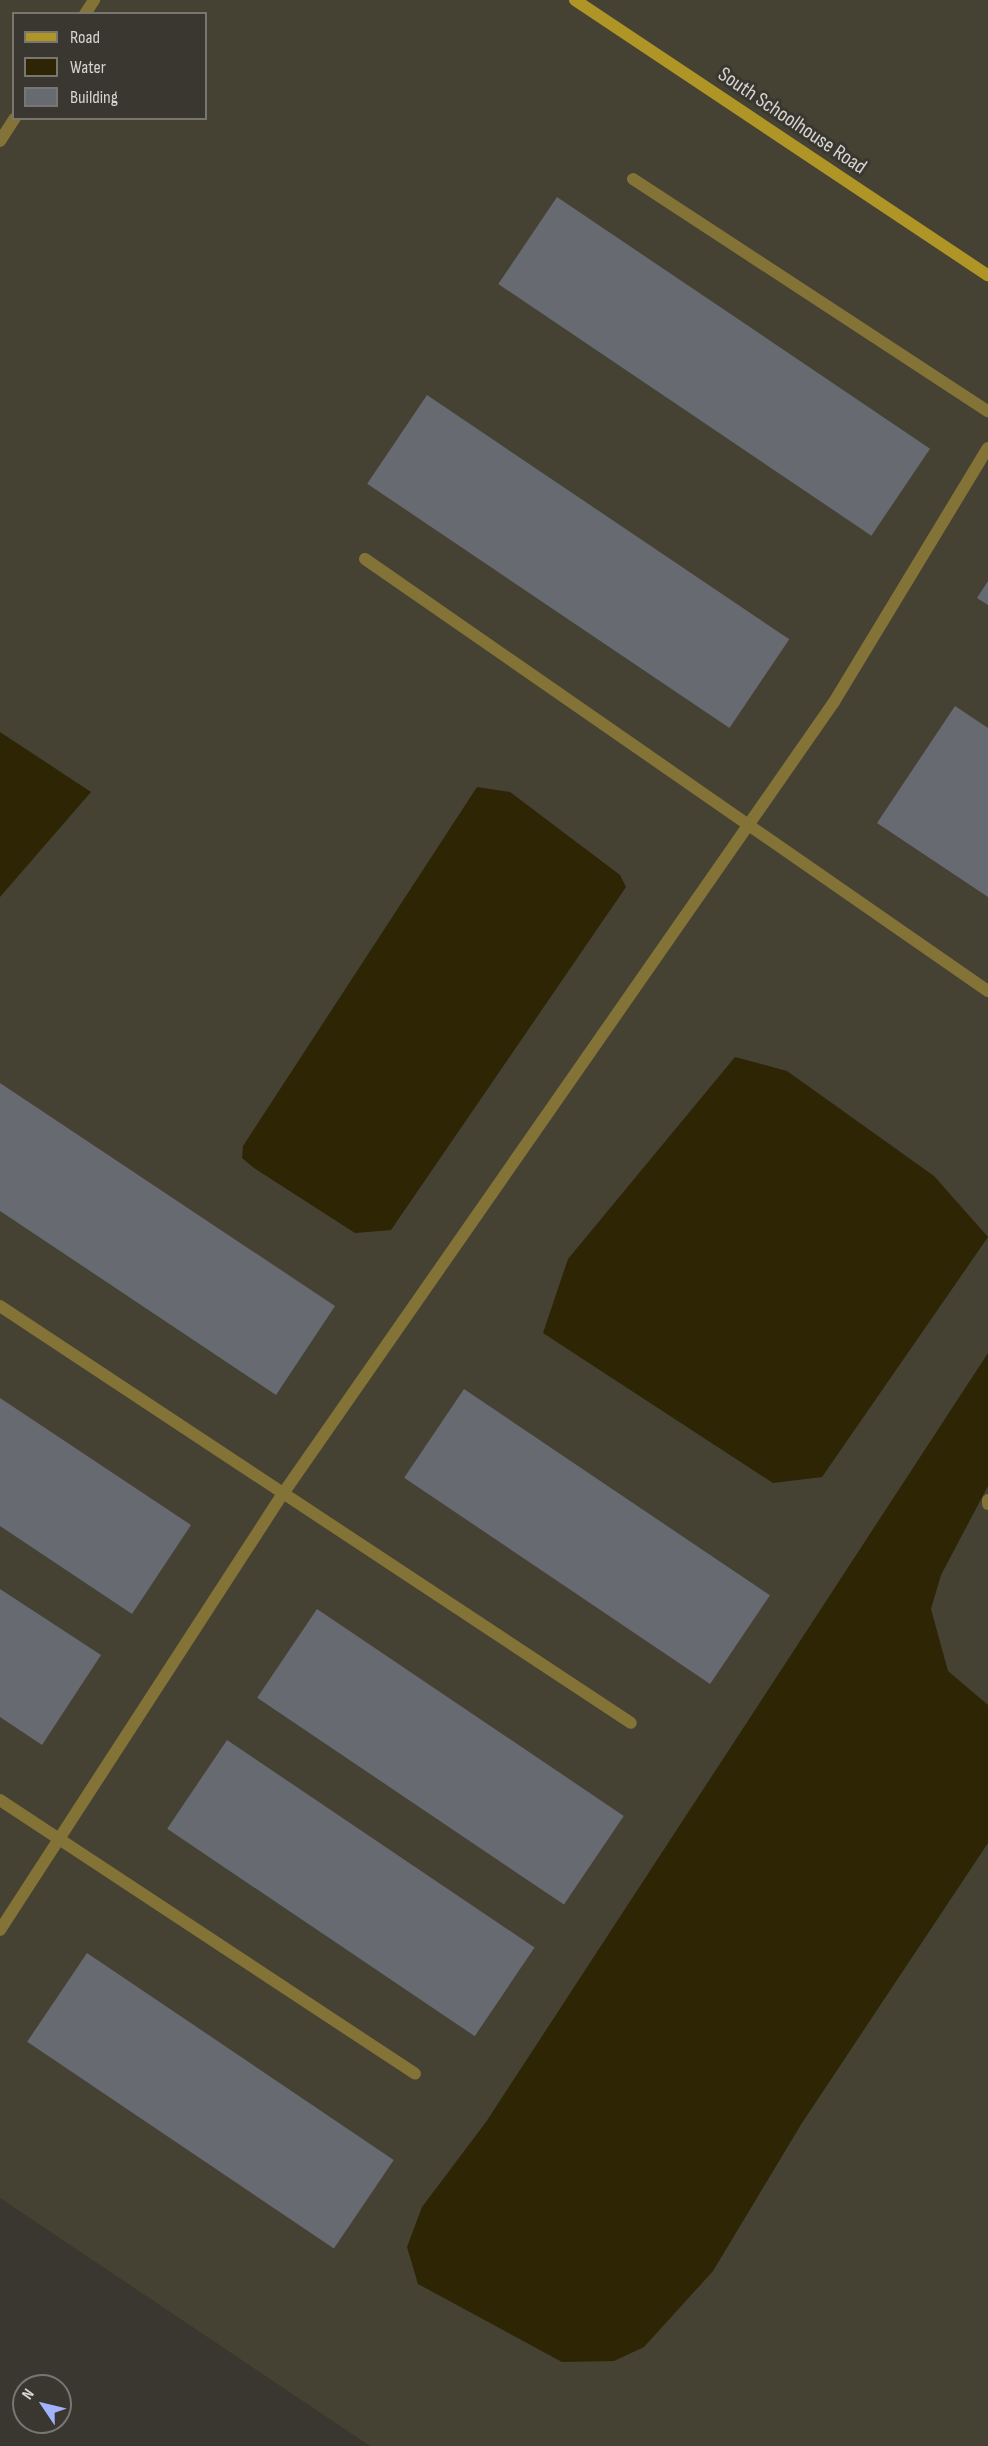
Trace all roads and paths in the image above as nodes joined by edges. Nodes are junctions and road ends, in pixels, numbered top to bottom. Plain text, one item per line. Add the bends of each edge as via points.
1 (574, 0) edge
2 (14, 120) edge
3 (0, 141) edge
4 (633, 179) dead end
5 (988, 275) edge
6 (988, 411) edge
7 (988, 448) edge
8 (365, 559) dead end
9 (751, 824) junction
10 (988, 991) edge
11 (0, 1306) edge
12 (282, 1495) junction
13 (631, 1723) dead end
14 (0, 1800) edge
15 (61, 1839) junction
16 (0, 1930) edge
17 (415, 2074) dead end

1 - 5 street, South Schoolhouse Road
2 - 3 street
4 - 6 street
7 - 9 street via 834,702
8 - 9 street
9 - 10 street
9 - 12 street
11 - 12 street
12 - 13 street
12 - 15 street
14 - 15 street
15 - 16 street
15 - 17 street

